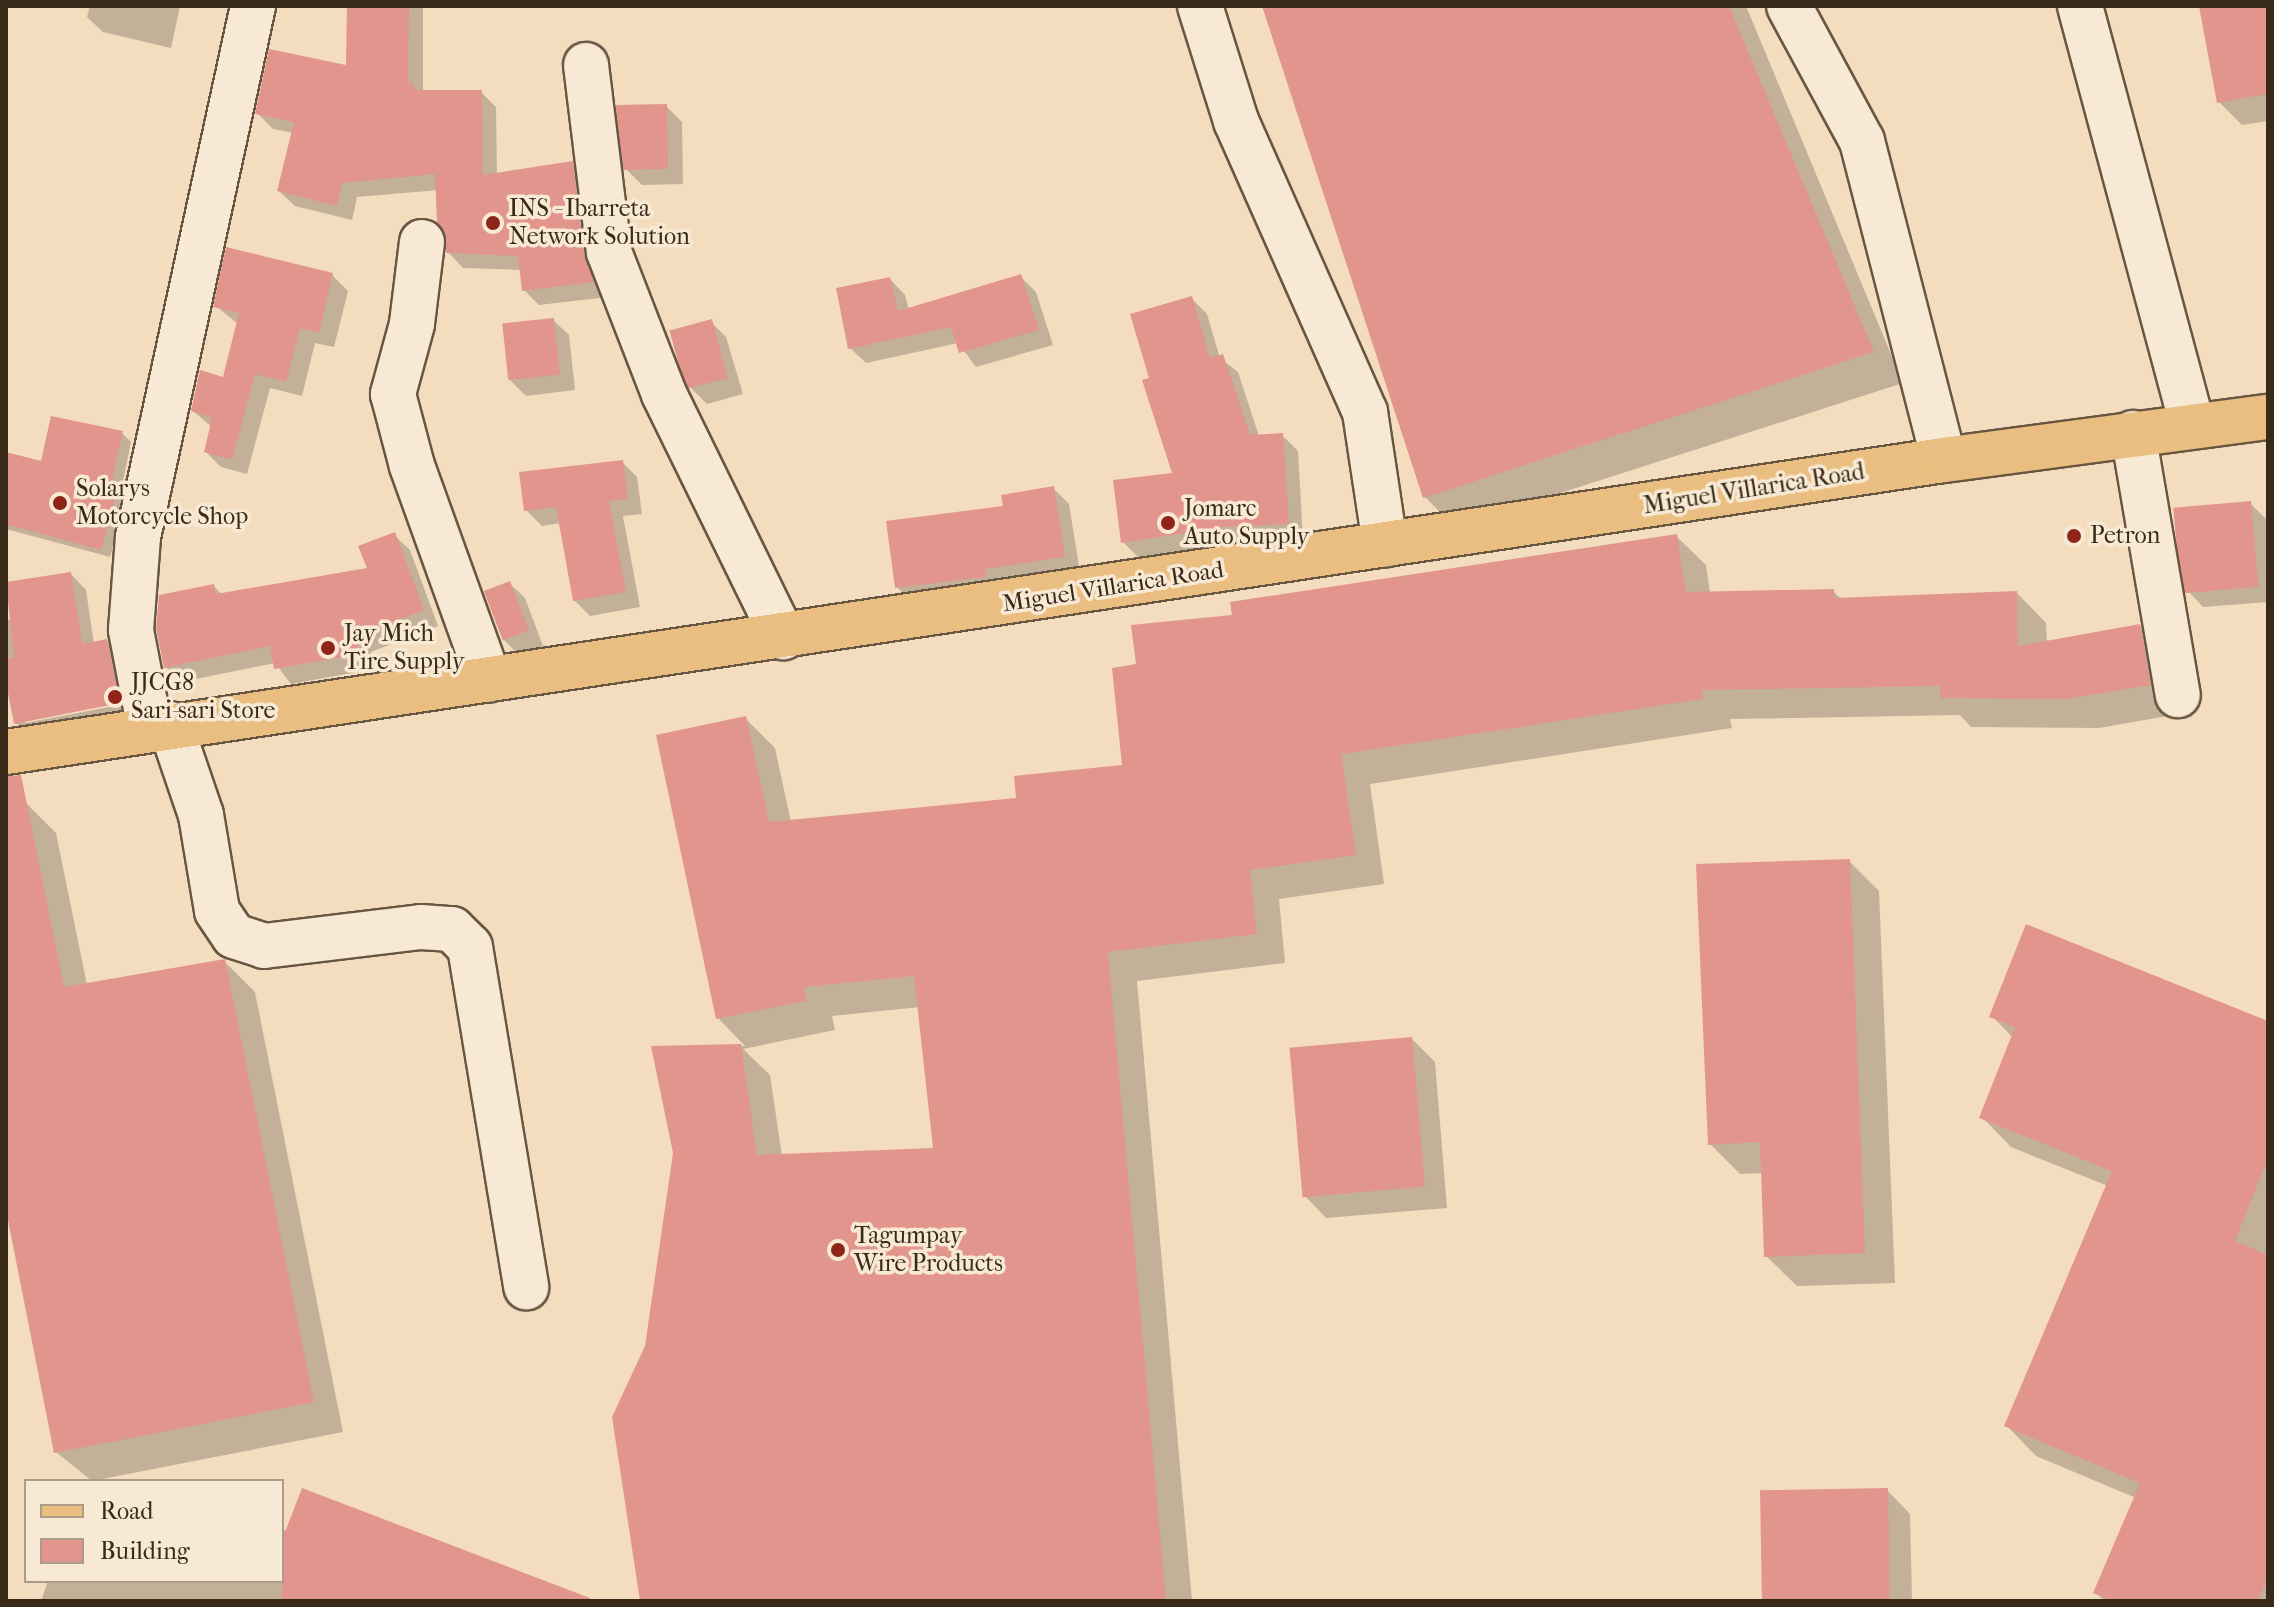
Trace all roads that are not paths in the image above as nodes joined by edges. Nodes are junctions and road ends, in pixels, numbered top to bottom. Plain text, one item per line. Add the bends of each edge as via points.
1 (253, 6) edge
2 (1200, 6) edge
3 (1789, 6) edge
4 (2080, 6) edge
5 (586, 65) dead end
6 (422, 242) dead end
7 (2268, 417) edge
8 (2192, 424) junction
9 (2133, 433) junction
10 (1944, 460) junction
11 (1385, 545) junction
12 (783, 637) junction
13 (489, 680) junction
14 (2178, 695) dead end
15 (160, 726) junction
16 (6, 752) edge
17 (526, 1287) dead end

1 - 15 street via 138,537 131,630
2 - 11 street via 1236,121 1365,412
3 - 10 street via 1862,141
4 - 8 street
5 - 12 street via 609,252 664,394
6 - 13 street via 412,324 393,394 412,466
7 - 8 main road, Miguel Villarica Road
8 - 9 main road, Miguel Villarica Road
9 - 10 main road, Miguel Villarica Road
9 - 14 street
10 - 11 main road, Miguel Villarica Road
11 - 12 main road, Miguel Villarica Road
12 - 13 main road, Miguel Villarica Road
13 - 15 main road, Miguel Villarica Road
15 - 16 main road, Miguel Villarica Road
15 - 17 street via 201,815 217,911 234,936 264,946 421,927 452,929 470,947

